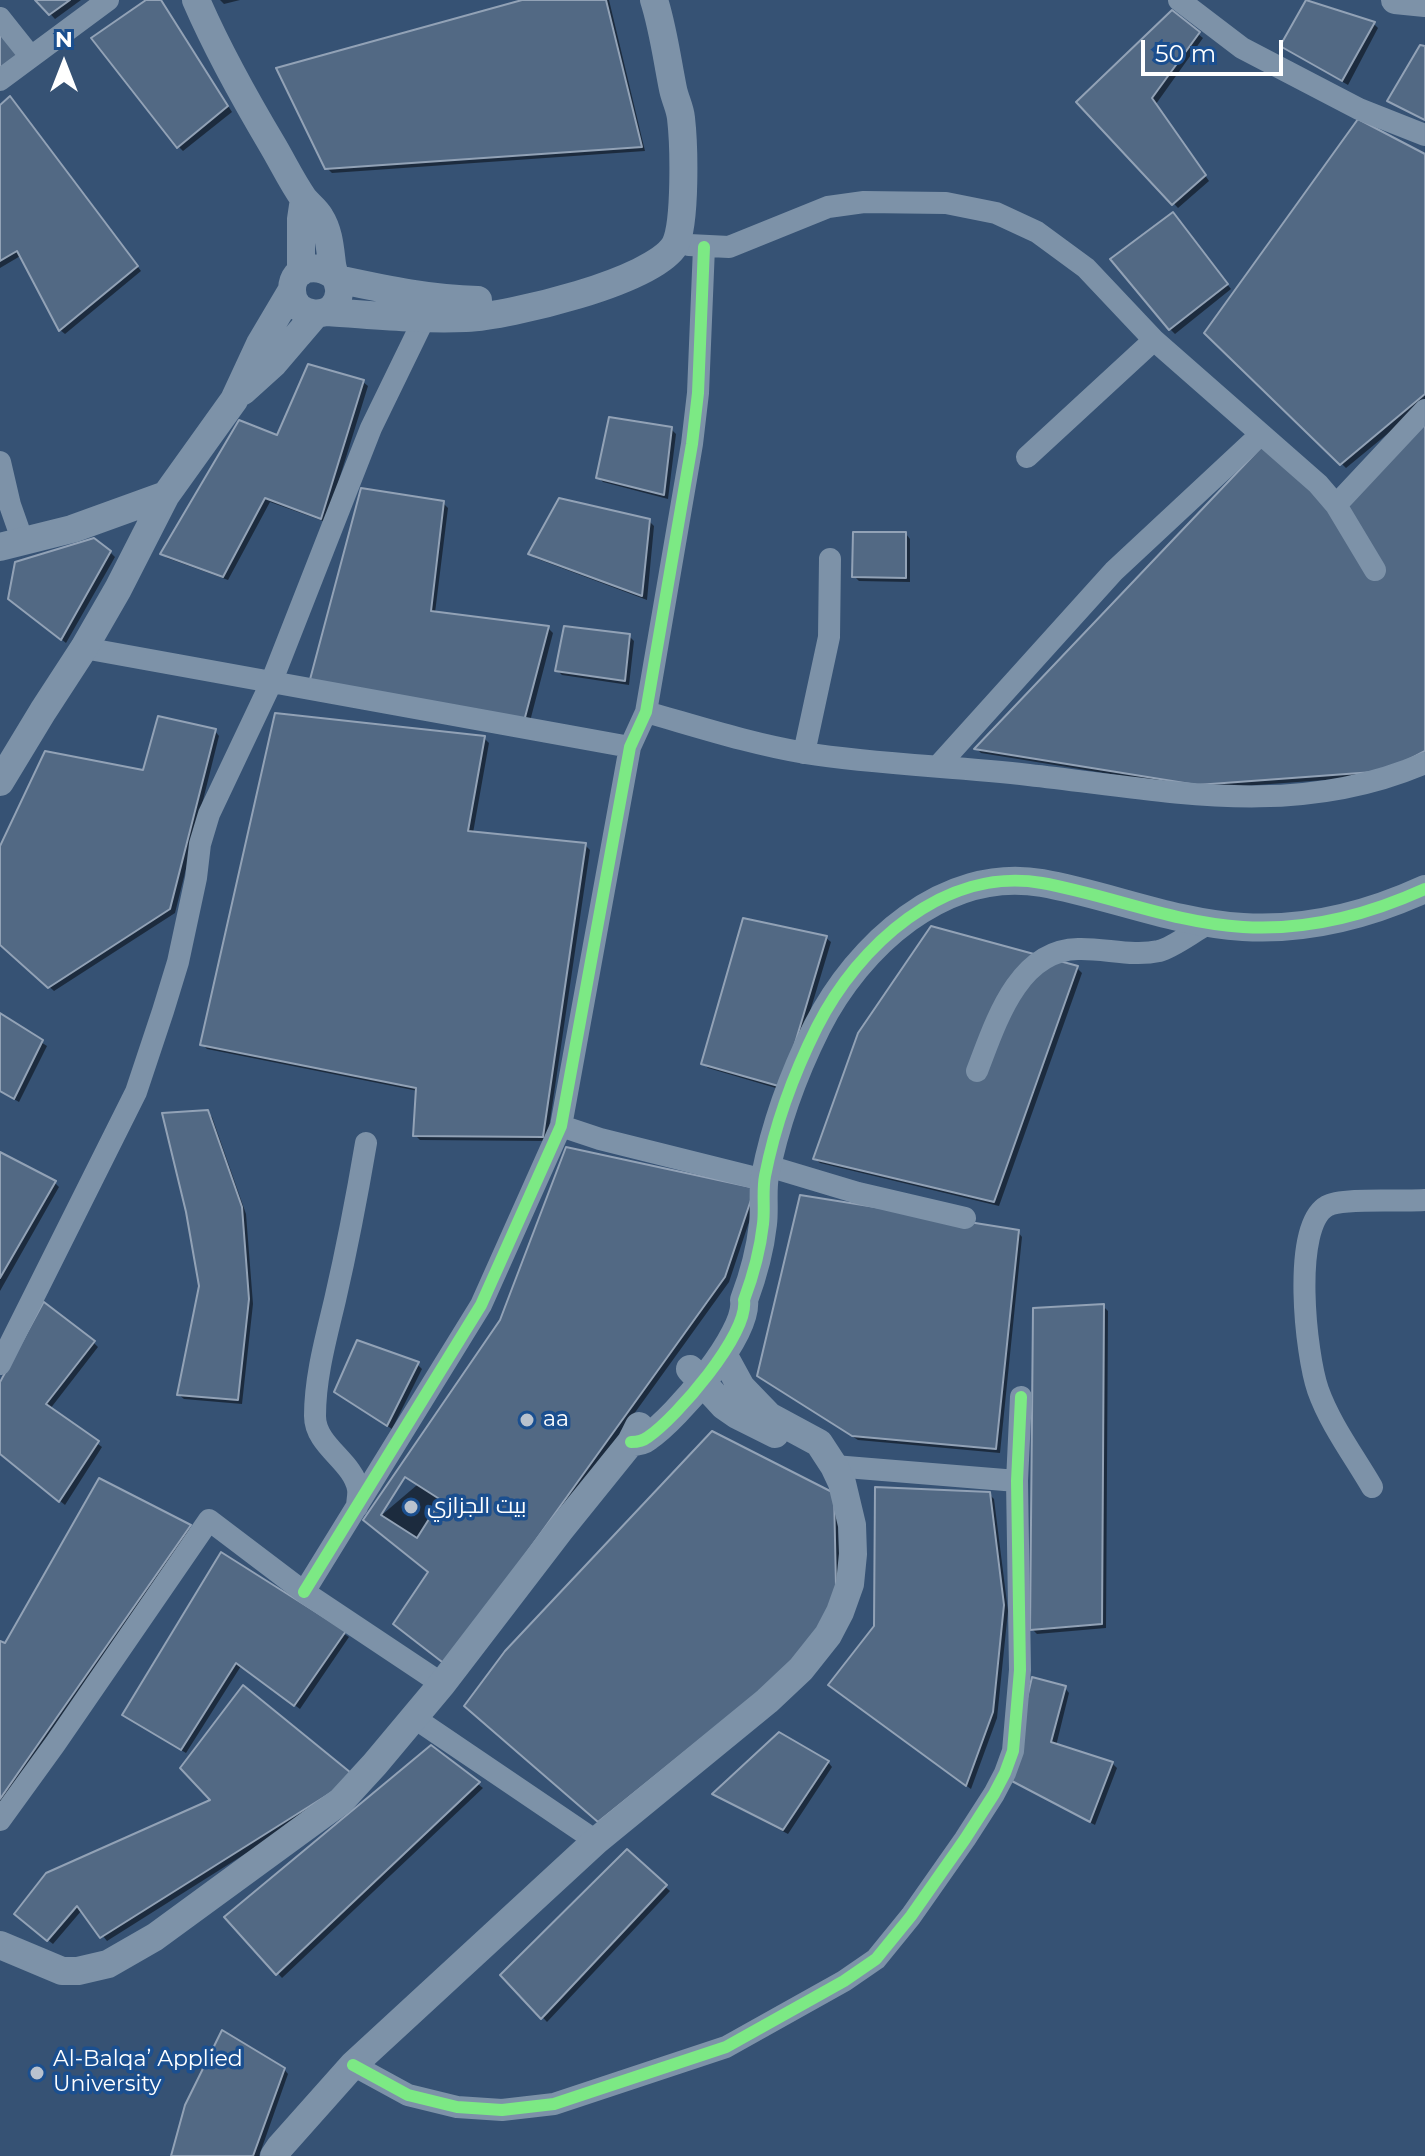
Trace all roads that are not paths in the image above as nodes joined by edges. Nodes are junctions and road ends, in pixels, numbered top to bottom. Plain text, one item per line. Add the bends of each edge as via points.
1 (108, 0) edge
2 (196, 0) edge
3 (654, 0) edge
4 (1179, 0) edge
5 (1395, 0) edge
6 (1425, 3) edge
7 (0, 18) edge
8 (31, 57) junction
9 (0, 80) edge
10 (674, 94) junction
11 (1425, 135) edge
12 (304, 199) junction
13 (675, 244) junction
14 (704, 247) junction
15 (335, 277) junction
16 (296, 281) junction
17 (520, 303) junction
18 (321, 313) junction
19 (424, 319) junction
20 (1154, 340) junction
21 (234, 400) junction
22 (1425, 410) edge
23 (1260, 435) junction
24 (1027, 457) dead end
25 (0, 462) edge
26 (166, 495) junction
27 (1336, 505) junction
28 (12, 544) edge
29 (830, 559) dead end
30 (1375, 570) dead end
31 (84, 648) junction
32 (271, 683) junction
33 (646, 712) junction
34 (630, 747) junction
35 (804, 753) junction
36 (1425, 763) edge
37 (938, 766) junction
38 (0, 782) edge
39 (1425, 889) edge
40 (1208, 924) junction
41 (977, 1071) dead end
42 (561, 1126) junction
43 (366, 1143) dead end
44 (766, 1173) junction
45 (1425, 1200) edge
46 (965, 1218) dead end
47 (744, 1300) junction
48 (723, 1354) junction
49 (0, 1364) edge
50 (696, 1376) junction
51 (1021, 1397) dead end
52 (829, 1458) junction
53 (1017, 1481) junction
54 (1372, 1487) dead end
55 (357, 1508) junction
56 (304, 1592) junction
57 (442, 1684) junction
58 (413, 1717) junction
59 (0, 1820) edge
60 (596, 1841) junction
61 (0, 1945) edge
62 (353, 2065) junction
63 (274, 2156) edge

1 - 8 street
2 - 12 street
3 - 10 street
4 - 11 street via 1242,48 1359,109
5 - 6 street
7 - 8 street
8 - 9 street
10 - 13 street via 681,116 683,198
10 - 17 street via 667,116 667,213 653,241 618,265
12 - 15 street via 324,225
12 - 16 street
13 - 14 street
13 - 17 street via 646,268 614,283
14 - 20 street via 729,247 828,207 864,202 946,203 996,213 1037,232 1086,268
14 - 33 street via 692,444
15 - 16 street via 318,267
15 - 17 street via 403,294
15 - 18 street via 339,297 335,306
16 - 18 street via 295,302 303,311
16 - 21 street
17 - 19 street via 471,318
18 - 19 street
18 - 21 street
19 - 32 street via 371,428
20 - 23 street
20 - 24 street
21 - 26 street
22 - 27 street
23 - 27 street
23 - 37 street via 1114,571
25 - 28 street
26 - 28 street
26 - 31 street
27 - 30 street
29 - 35 street via 829,637
31 - 32 street
31 - 38 street
32 - 34 street
32 - 49 street via 209,814 178,962 136,1092
33 - 34 street
33 - 35 street
34 - 42 street
35 - 37 street
36 - 37 street via 1343,790 1283,797 1204,796
39 - 40 street via 1319,924
40 - 41 street via 1161,950 1076,949 1032,966 1003,1010
40 - 44 street via 1040,883 980,885 925,906 879,943 840,988 800,1067
42 - 44 street
42 - 55 street via 481,1305
43 - 55 street via 327,1332 315,1419 354,1478
44 - 46 street
44 - 47 street via 760,1248
45 - 54 street via 1346,1201 1325,1207 1312,1226 1307,1247 1306,1331 1314,1377
47 - 48 street via 741,1323
47 - 50 street via 728,1311
48 - 50 street
48 - 52 street via 741,1387 769,1416 815,1439
50 - 52 street via 737,1415
50 - 57 street via 642,1423
51 - 53 street
52 - 53 street
52 - 60 street via 842,1483 853,1554 850,1584 828,1635 767,1701
53 - 62 street via 1020,1670 1013,1751 972,1828 876,1959 726,2047 554,2104 502,2110 457,2107 408,2095
55 - 56 street
56 - 57 street
56 - 59 street via 209,1520
57 - 58 street
58 - 60 street
58 - 61 street via 341,1801 155,1937 108,1964 62,1971
60 - 62 street
62 - 63 street

